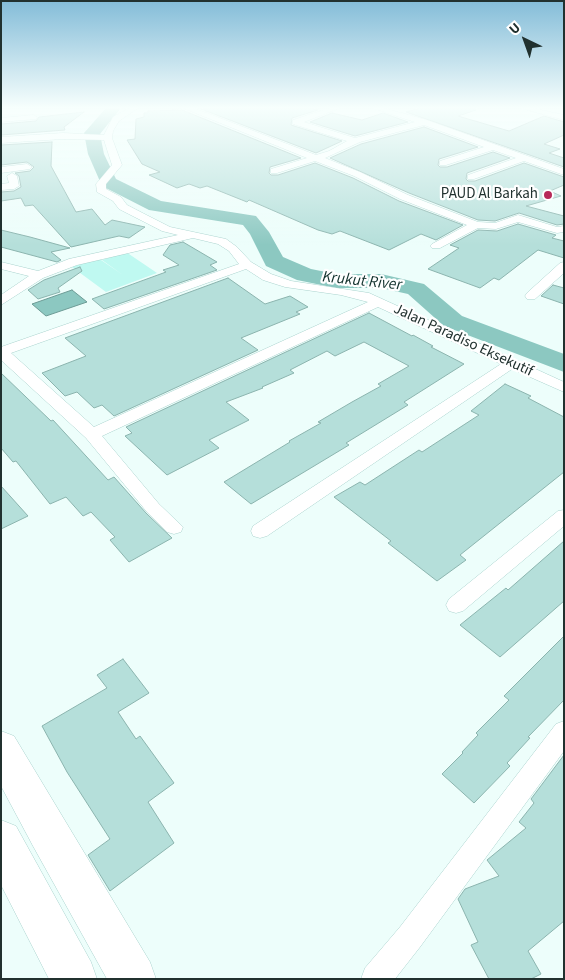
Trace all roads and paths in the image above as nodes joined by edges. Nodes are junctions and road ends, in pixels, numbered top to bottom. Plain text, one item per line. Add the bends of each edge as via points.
1 (112, 154) edge
2 (306, 154) edge
3 (329, 154) edge
4 (473, 154) edge
5 (512, 154) edge
6 (317, 158) junction
7 (524, 158) junction
8 (443, 164) dead end
9 (27, 167) dead end
10 (561, 169) edge
11 (1, 170) edge
12 (274, 171) dead end
13 (471, 177) dead end
14 (14, 185) dead end
15 (1, 188) edge
16 (476, 225) junction
17 (563, 231) edge
18 (193, 235) junction
19 (436, 246) dead end
20 (1, 265) edge
21 (247, 265) junction
22 (564, 266) edge
23 (39, 275) junction
24 (531, 296) dead end
25 (1, 301) edge
26 (378, 302) junction
27 (1, 352) edge
28 (512, 363) junction
29 (564, 388) edge
30 (92, 434) junction
31 (564, 516) edge
32 (174, 527) dead end
33 (260, 530) dead end
34 (456, 606) dead end
35 (564, 732) edge
36 (1, 748) edge
37 (1, 841) edge
38 (74, 979) edge
39 (133, 979) edge
40 (376, 979) edge

1 - 18 street via 117,165 101,184 101,190 117,199 123,208 166,229
2 - 6 street
3 - 6 street
4 - 8 street
5 - 7 street
6 - 12 street
6 - 16 street
7 - 10 street
7 - 13 street
9 - 11 street
14 - 15 street
16 - 17 street via 496,226 518,218
16 - 19 street
18 - 21 street, Jalan Paradiso Eksekutif via 222,240
18 - 23 street, Jalan Paradiso Eksekutif via 90,258
20 - 23 street
21 - 26 street, Jalan Paradiso Eksekutif via 279,282 355,293
21 - 27 street
22 - 24 street
23 - 25 street, Jalan Paradiso Eksekutif
26 - 28 street, Jalan Paradiso Eksekutif
26 - 30 street
27 - 30 street
28 - 29 street, Jalan Paradiso Eksekutif
28 - 33 street
30 - 32 street via 153,508
31 - 34 street
35 - 40 street
36 - 39 main road
37 - 38 main road

